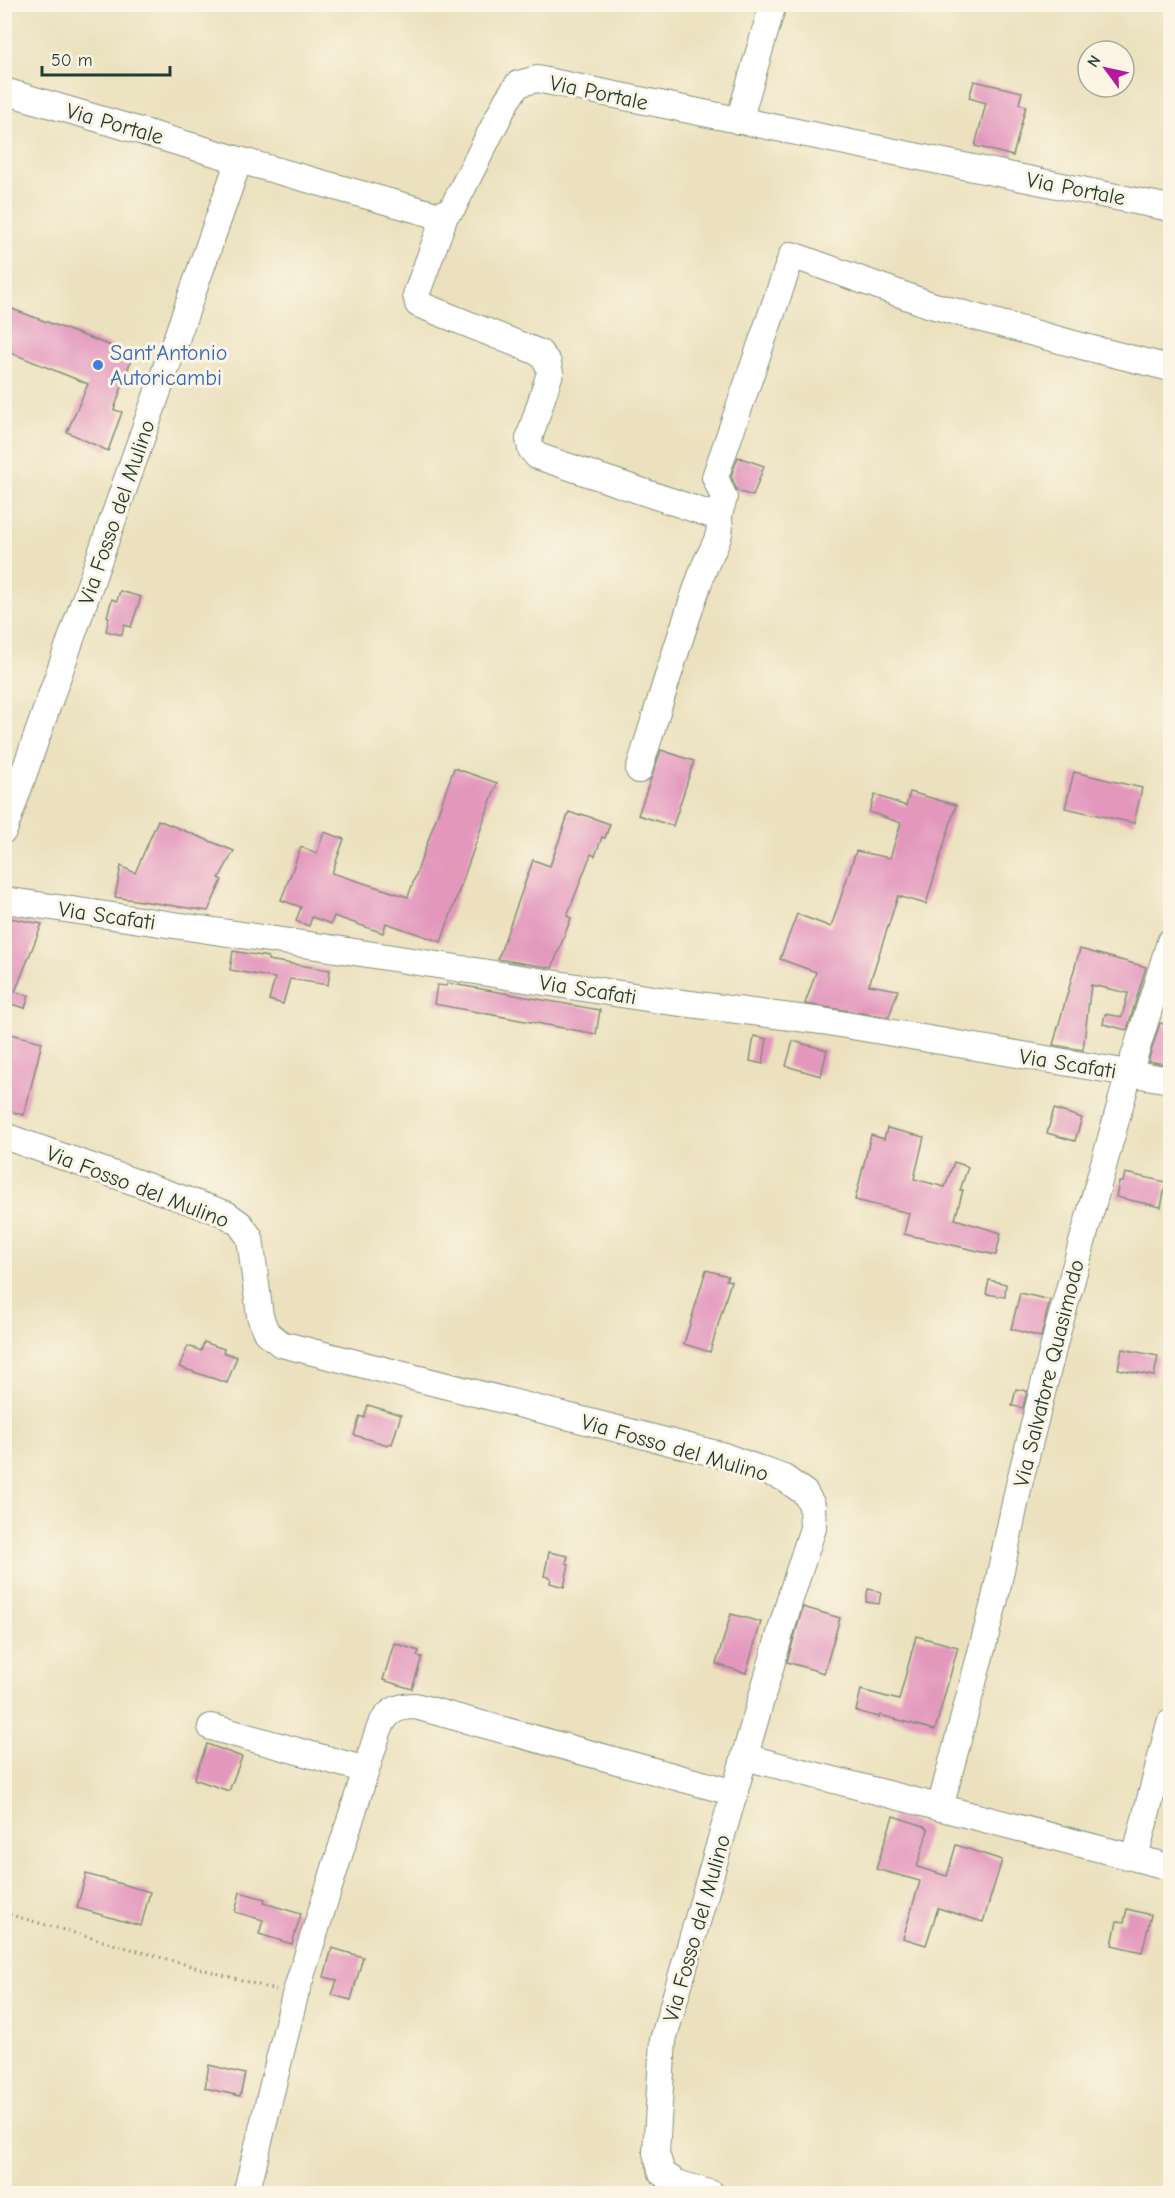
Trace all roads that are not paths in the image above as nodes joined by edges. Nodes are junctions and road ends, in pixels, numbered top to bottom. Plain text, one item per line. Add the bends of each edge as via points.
1 (773, 4) edge
2 (4, 91) edge
3 (739, 121) junction
4 (239, 160) junction
5 (1170, 208) edge
6 (446, 213) junction
7 (1170, 368) edge
8 (718, 517) junction
9 (639, 770) dead end
10 (4, 830) edge
11 (4, 900) edge
12 (1170, 942) edge
13 (1129, 1073) junction
14 (1170, 1080) edge
15 (4, 1136) edge
16 (1170, 1723) edge
17 (211, 1727) dead end
18 (745, 1757) junction
19 (366, 1770) junction
20 (735, 1793) junction
21 (940, 1808) junction
22 (1135, 1857) junction
23 (1170, 1867) edge
24 (246, 2193) edge
25 (712, 2193) edge

1 - 3 street
2 - 4 street, Via Portale
3 - 5 street, Via Portale
3 - 6 street, Via Portale via 537,79 518,84 459,197
4 - 6 street, Via Portale via 427,214
4 - 10 street, Via Fosso del Mulino
6 - 8 street via 416,295 418,304 540,353 548,363 550,373 529,439 537,456
7 - 8 street via 931,305 792,255 715,477 724,498
8 - 9 street via 719,535 695,592
11 - 13 street, Via Scafati via 659,1000 822,1021
12 - 13 street, Via Salvatore Quasimodo
13 - 14 street, Via Scafati
13 - 21 street, Via Salvatore Quasimodo via 1057,1333
15 - 18 street, Via Fosso del Mulino via 226,1214 240,1224 250,1238 260,1316 266,1332 281,1344 721,1455 784,1478 805,1493 812,1505 813,1528
16 - 22 street
17 - 19 street
18 - 20 street, Via Fosso del Mulino
18 - 21 street
19 - 20 street via 387,1714 415,1706
19 - 24 street via 296,1995
20 - 25 street, Via Fosso del Mulino via 663,2040 656,2153 662,2173 677,2183
21 - 22 street
22 - 23 street

